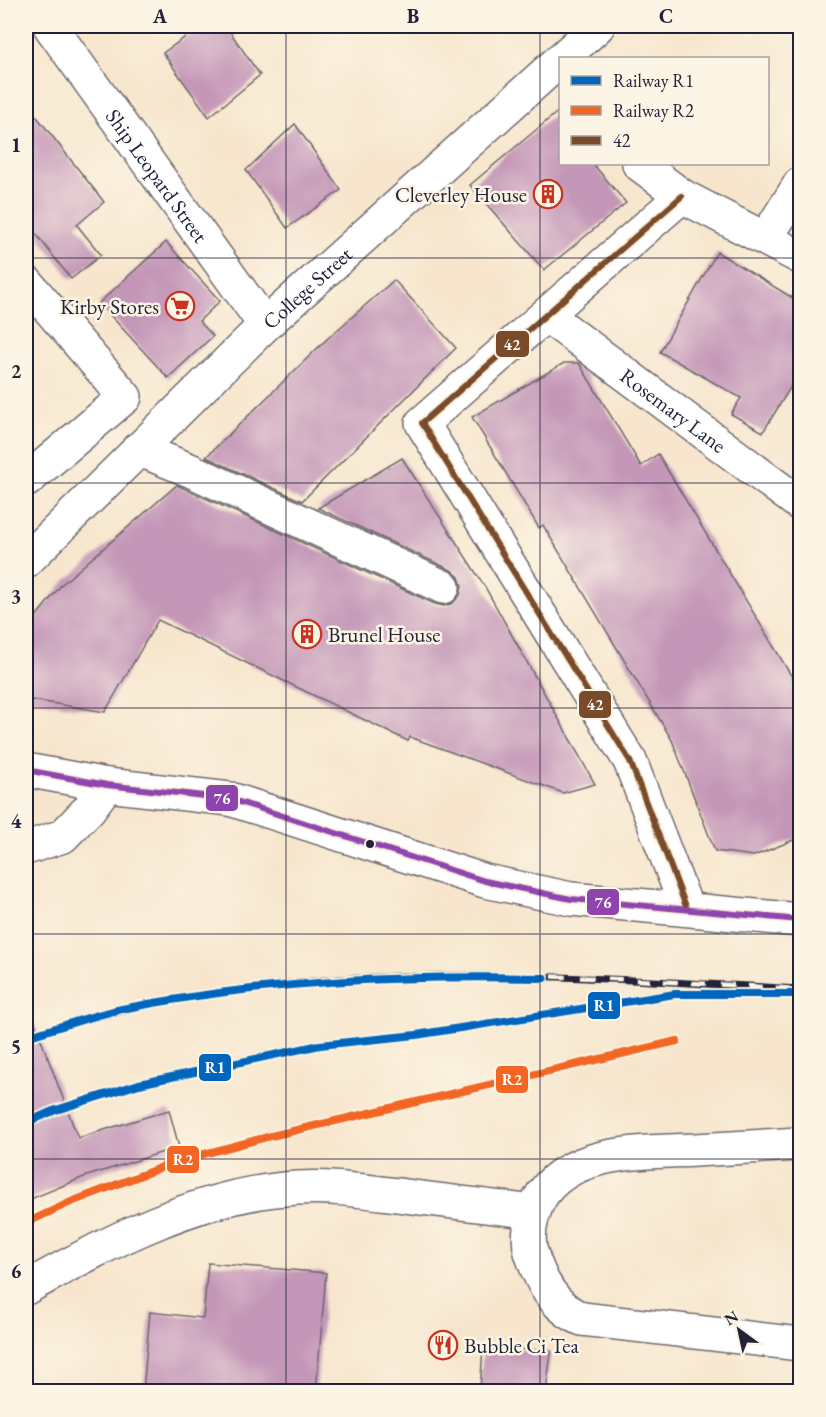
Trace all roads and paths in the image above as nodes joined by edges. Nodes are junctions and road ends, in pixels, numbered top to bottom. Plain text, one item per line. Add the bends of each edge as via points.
1 (50, 26) edge
2 (588, 28) edge
3 (568, 57) edge
4 (553, 80) edge
5 (640, 165) edge
6 (801, 184) edge
7 (681, 196) junction
8 (766, 238) junction
9 (801, 258) edge
10 (26, 282) edge
11 (546, 315) junction
12 (265, 325) junction
13 (138, 449) junction
14 (26, 478) edge
15 (801, 504) edge
16 (26, 561) edge
17 (443, 587) dead end
18 (26, 770) edge
19 (107, 785) junction
20 (63, 836) junction
21 (26, 848) edge
22 (26, 873) edge
23 (687, 909) junction
24 (801, 920) edge
25 (801, 1144) edge
26 (534, 1212) junction
27 (26, 1288) edge
28 (801, 1344) edge

1 - 12 street, Ship Leopard Street
2 - 3 street, College Street
4 - 12 street, College Street
5 - 7 street
6 - 8 street
7 - 8 street
7 - 11 street
8 - 9 street
10 - 14 street via 125,397
11 - 15 street, Rosemary Lane
11 - 23 street via 422,423 630,761
12 - 13 street, College Street
13 - 16 street, College Street
13 - 17 street
18 - 19 street
19 - 20 street
19 - 23 street via 230,799 485,881 560,897
20 - 21 street
20 - 22 street via 60,852
23 - 24 street
25 - 26 street via 630,1153 606,1158 575,1167 555,1180 544,1190
26 - 27 street via 329,1187 266,1191 152,1224
26 - 28 street via 529,1236 534,1261 552,1297 572,1315 590,1321

